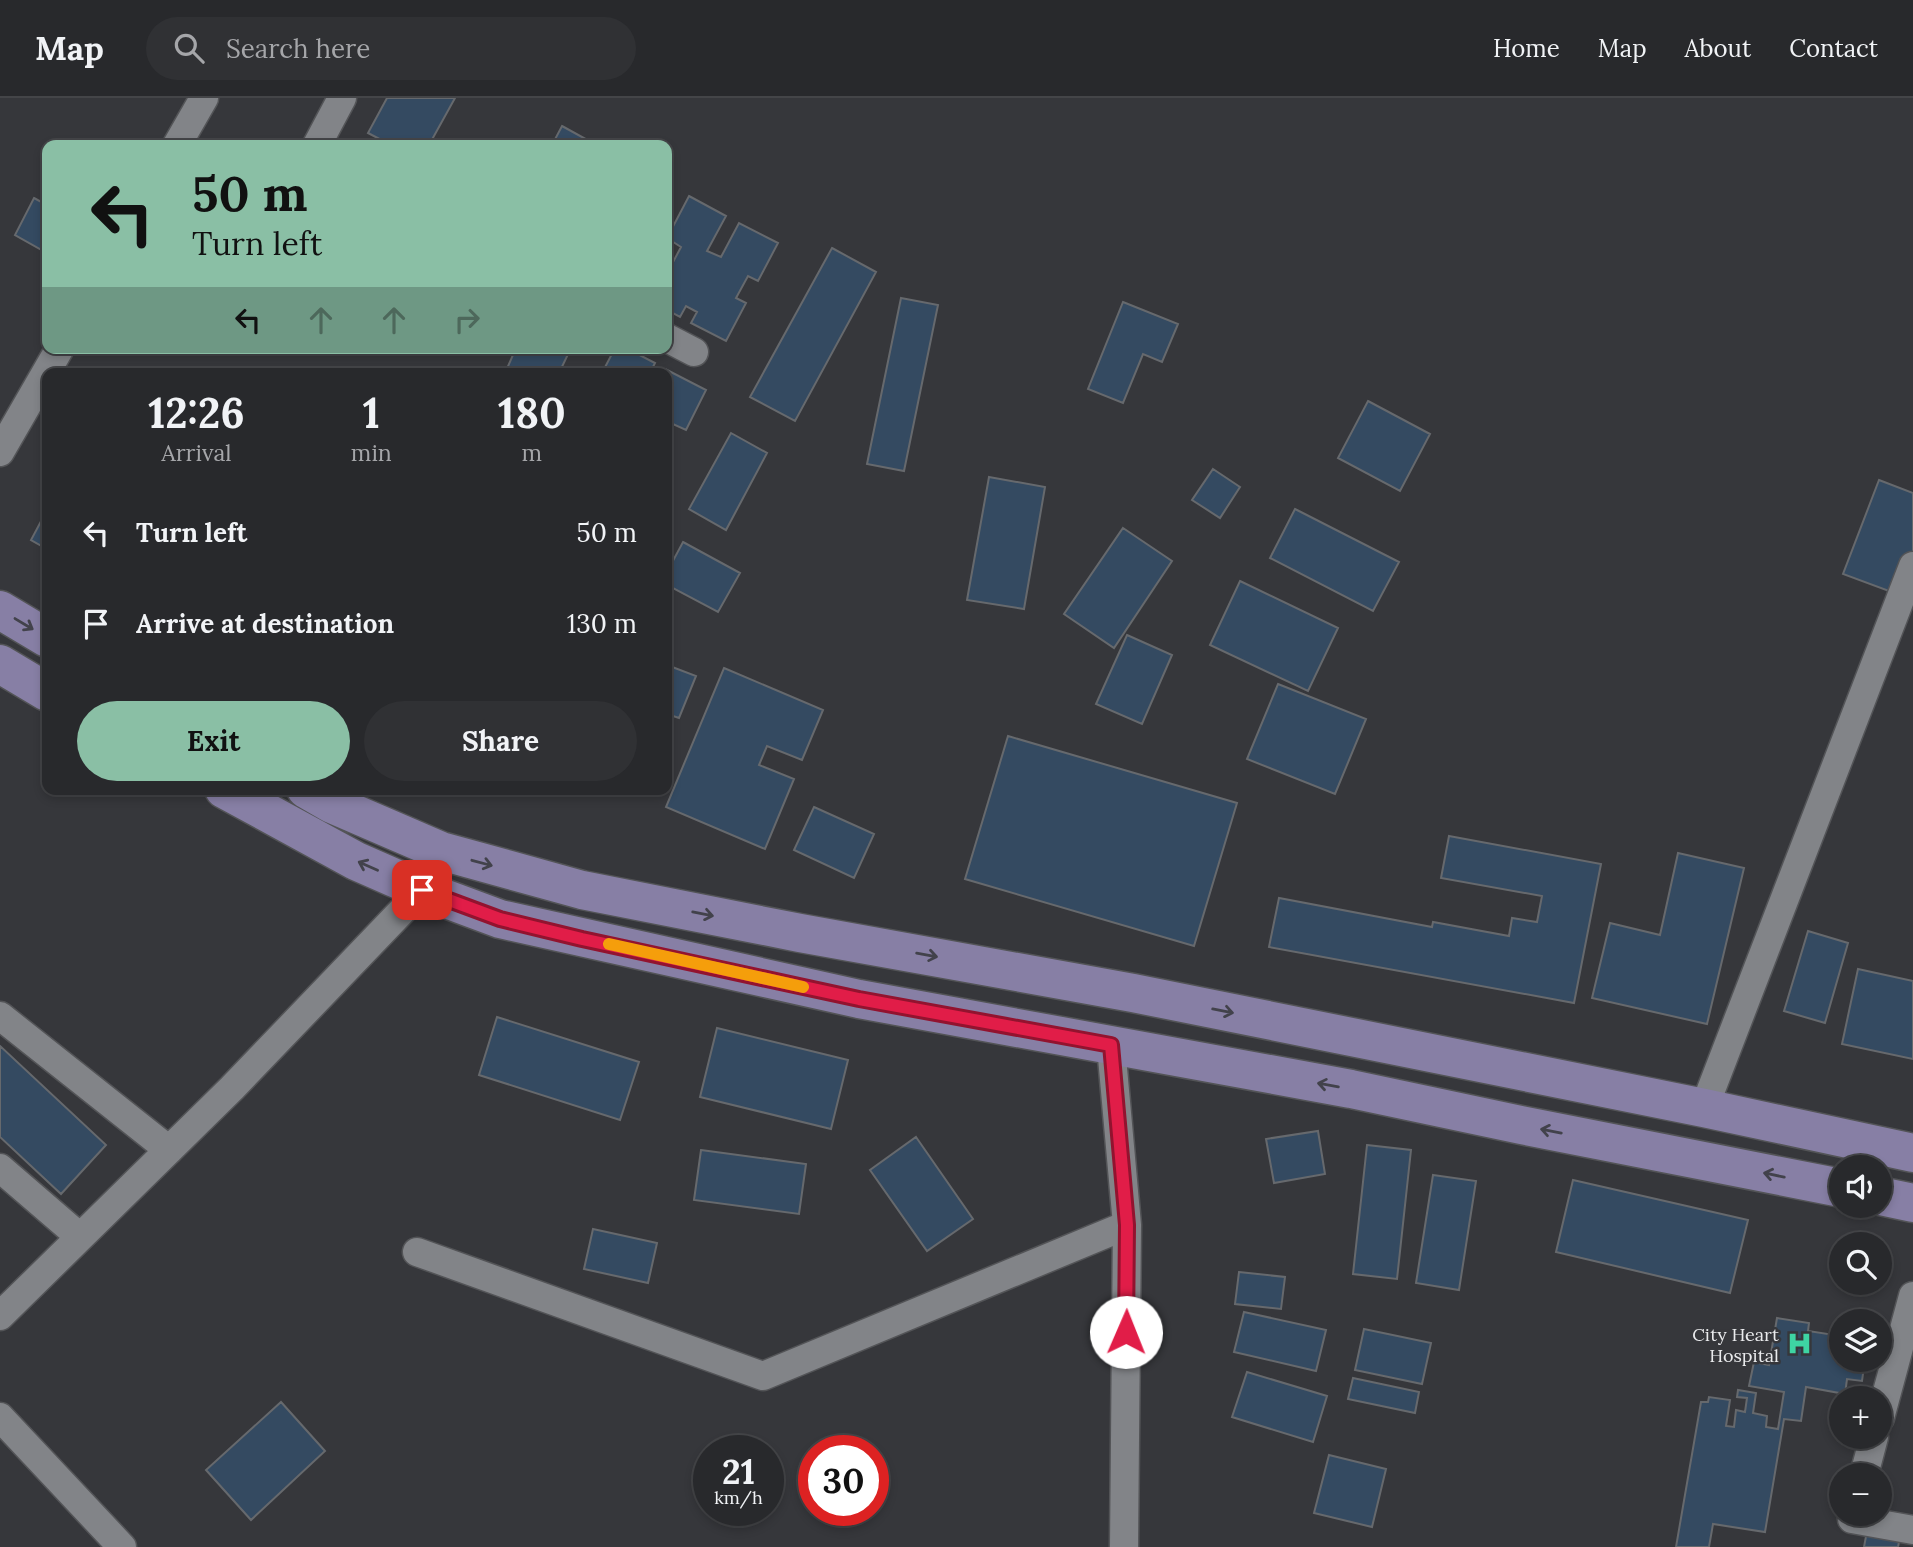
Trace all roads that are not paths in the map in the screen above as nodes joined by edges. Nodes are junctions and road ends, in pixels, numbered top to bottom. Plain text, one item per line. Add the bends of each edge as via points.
1 (204, 98) edge
2 (342, 98) edge
3 (180, 140) edge
4 (320, 140) edge
5 (672, 341) edge
6 (694, 352) dead end
7 (42, 379) edge
8 (0, 452) edge
9 (1913, 566) edge
10 (0, 610) edge
11 (42, 635) edge
12 (0, 664) edge
13 (42, 689) edge
14 (235, 795) edge
15 (316, 795) edge
16 (422, 890) junction
17 (1179, 1002) junction
18 (0, 1016) edge
19 (1111, 1045) junction
20 (1168, 1056) junction
21 (1704, 1108) junction
22 (169, 1150) junction
23 (1913, 1153) edge
24 (0, 1168) edge
25 (1829, 1186) edge
26 (1892, 1199) edge
27 (1913, 1203) edge
28 (1127, 1225) junction
29 (80, 1237) junction
30 (417, 1252) dead end
31 (1913, 1296) edge
32 (0, 1316) edge
33 (1889, 1386) edge
34 (0, 1417) edge
35 (1889, 1526) edge
36 (1913, 1530) edge
37 (122, 1547) edge
38 (1124, 1547) edge

1 - 3 street
2 - 4 street
5 - 6 street
7 - 8 street
9 - 21 street
10 -> 11 main road
12 - 13 main road
16 -> 14 main road via 356,861
15 -> 17 main road via 441,851 582,890
16 - 19 main road via 500,919 582,939 859,999
16 - 22 street
17 - 20 main road
17 -> 21 main road
18 - 22 street
19 - 20 main road
19 - 28 street
25 -> 20 main road
21 - 23 main road
22 - 29 street
24 - 29 street
26 - 27 main road
28 - 30 street via 763,1376
28 - 38 street
29 - 32 street
31 - 33 street
34 - 37 street
35 - 36 street

